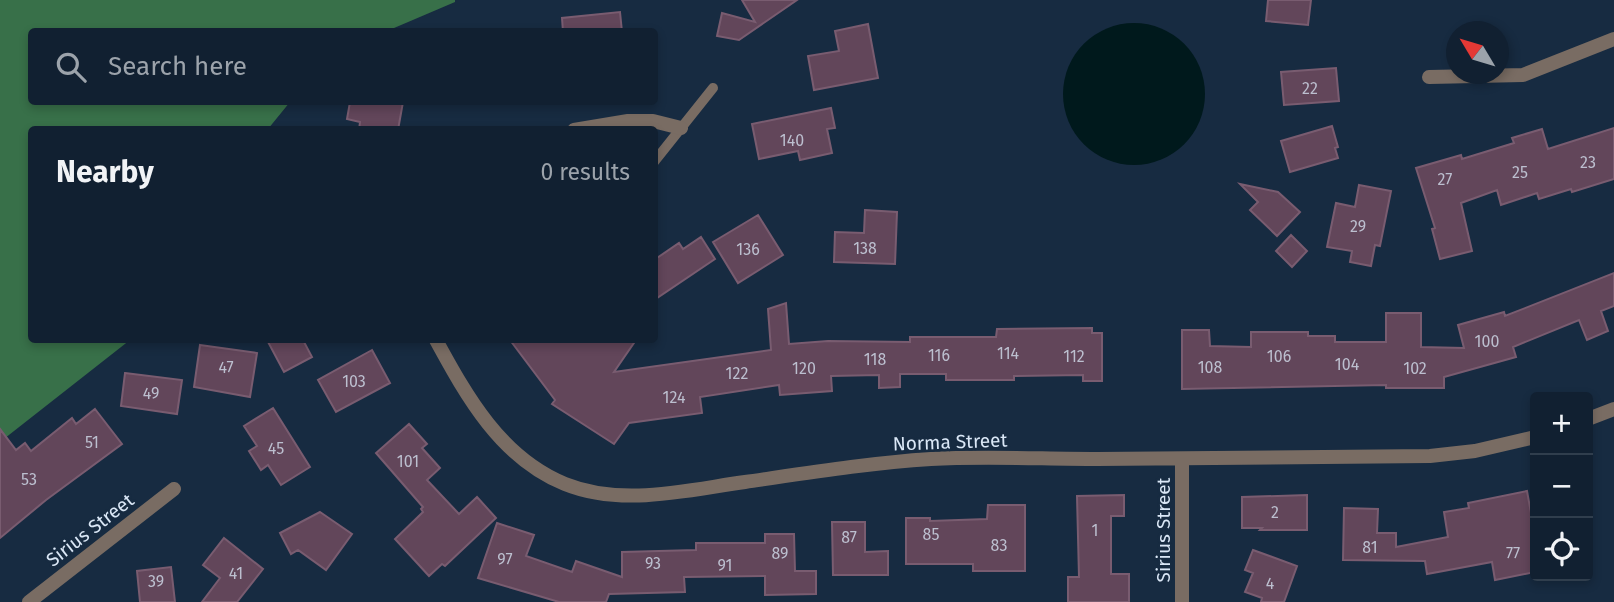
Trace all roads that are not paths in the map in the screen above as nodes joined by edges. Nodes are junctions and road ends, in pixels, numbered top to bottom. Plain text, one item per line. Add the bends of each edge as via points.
1 (1614, 38) edge
2 (1429, 77) dead end
3 (713, 88) dead end
4 (598, 126) edge
5 (681, 128) junction
6 (658, 157) edge
7 (438, 343) edge
8 (1614, 409) edge
9 (1593, 417) edge
10 (1530, 438) edge
11 (1182, 459) junction
12 (174, 489) dead end
13 (29, 602) edge
14 (1182, 602) edge

1 - 2 street via 1523,75
3 - 5 lane
4 - 5 street via 653,121
5 - 6 lane
7 - 11 street, Norma Street via 474,408 496,435 538,470 564,484 621,496 934,459
8 - 9 street
10 - 11 street, Norma Street via 1430,456
11 - 14 street, Sirius Street
12 - 13 street, Sirius Street

